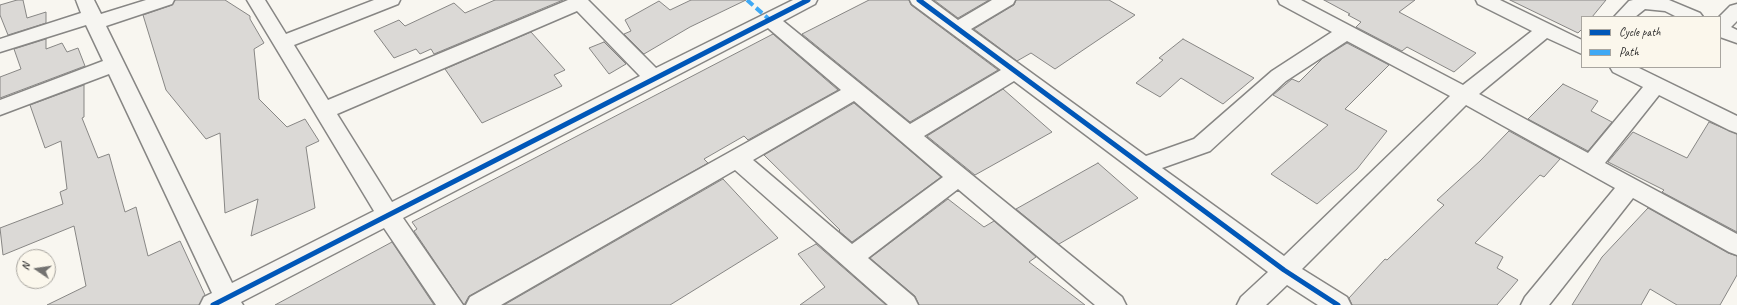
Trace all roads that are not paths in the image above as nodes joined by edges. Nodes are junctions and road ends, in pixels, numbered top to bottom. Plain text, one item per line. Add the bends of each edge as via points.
1 (165, 0) edge
2 (256, 0) edge
3 (391, 0) edge
4 (808, 0) edge
5 (919, 0) edge
6 (1006, 0) edge
7 (1287, 0) edge
8 (1485, 0) edge
9 (578, 2) edge
10 (1737, 10) edge
11 (91, 13) edge
12 (1625, 16) edge
13 (1691, 16) edge
14 (770, 20) junction
15 (1721, 27) edge
16 (958, 28) junction
17 (1721, 29) edge
18 (1545, 30) junction
19 (1347, 32) junction
20 (1737, 37) edge
21 (281, 43) junction
22 (0, 46) edge
23 (1581, 48) edge
24 (114, 64) junction
25 (1622, 68) edge
26 (1015, 71) junction
27 (654, 78) junction
28 (1656, 85) junction
29 (856, 91) junction
30 (1464, 95) junction
31 (0, 108) edge
32 (323, 111) junction
33 (1737, 125) edge
34 (908, 135) junction
35 (737, 159) junction
36 (1591, 165) junction
37 (1144, 166) junction
38 (959, 177) junction
39 (1630, 186) junction
40 (388, 215) junction
41 (1737, 245) edge
42 (851, 258) junction
43 (1284, 270) junction
44 (223, 303) edge
45 (450, 305) edge
46 (479, 305) edge
47 (905, 305) edge
48 (1113, 305) edge
49 (1250, 305) edge
50 (1338, 305) edge
51 (1534, 305) edge

1 - 11 street
2 - 21 street
3 - 21 street
4 - 14 street
5 - 16 street
6 - 16 street
7 - 19 street
8 - 18 street
9 - 27 street
9 - 32 street
10 - 15 street
11 - 22 street
11 - 24 street
12 - 13 street via 1636,5 1645,3 1669,6
14 - 27 street
14 - 29 street
16 - 26 street
17 - 20 street
18 - 23 street
18 - 30 street
19 - 30 street
19 - 37 street via 1279,76 1202,145
21 - 32 street
24 - 31 street
24 - 44 street
25 - 28 street
26 - 34 street
26 - 37 street
27 - 40 street
28 - 33 street
28 - 36 street
29 - 34 street
29 - 35 street
30 - 36 street
30 - 43 street
32 - 40 street
34 - 38 street
35 - 42 street
35 - 46 street
36 - 39 street
37 - 43 street
38 - 42 street
38 - 48 street
39 - 41 street
39 - 51 street
40 - 44 street
40 - 45 street
42 - 47 street
43 - 49 street
43 - 50 street

